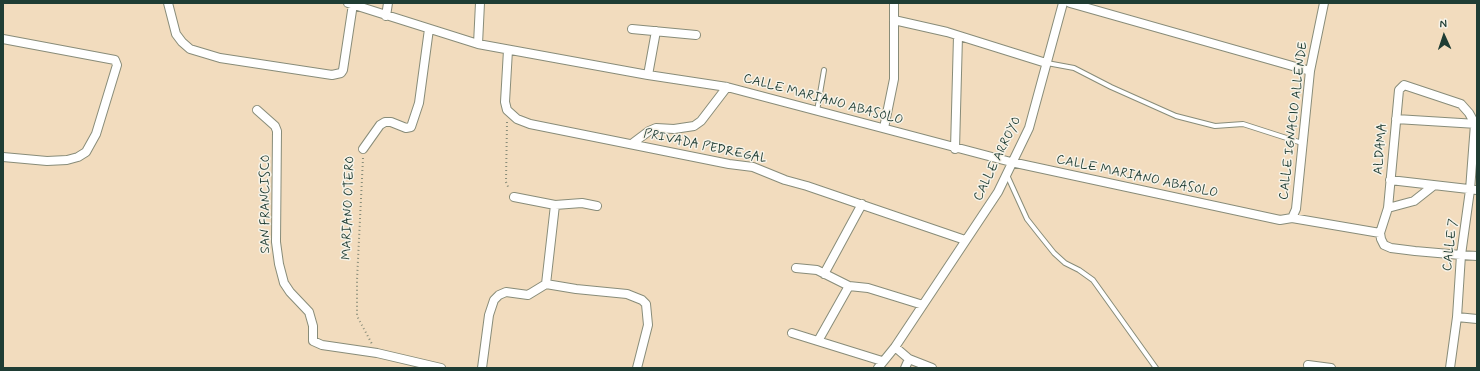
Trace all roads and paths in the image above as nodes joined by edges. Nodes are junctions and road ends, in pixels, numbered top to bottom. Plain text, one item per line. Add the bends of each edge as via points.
1 (168, 3) edge
2 (388, 3) edge
3 (480, 3) edge
4 (894, 3) edge
5 (1063, 3) edge
6 (1070, 3) edge
7 (1324, 3) edge
8 (350, 4) edge
9 (386, 16) junction
10 (894, 20) junction
11 (429, 29) junction
12 (632, 29) dead end
13 (656, 31) junction
14 (696, 35) dead end
15 (958, 36) junction
16 (3, 39) edge
17 (478, 44) junction
18 (508, 50) junction
19 (1046, 63) junction
20 (824, 70) dead end
21 (1310, 71) junction
22 (648, 75) junction
23 (727, 87) junction
24 (257, 110) dead end
25 (507, 110) junction
26 (817, 111) junction
27 (1396, 119) junction
28 (1476, 124) edge
29 (884, 128) junction
30 (633, 143) junction
31 (1303, 143) junction
32 (363, 149) joint
33 (955, 149) junction
34 (3, 157) edge
35 (1011, 162) junction
36 (1006, 174) junction
37 (1390, 180) junction
38 (1433, 186) junction
39 (1474, 190) edge
40 (514, 197) joint
41 (862, 204) junction
42 (556, 205) junction
43 (598, 206) dead end
44 (1388, 208) junction
45 (1292, 218) junction
46 (1380, 233) junction
47 (965, 240) junction
48 (1461, 255) junction
49 (1477, 256) edge
50 (796, 268) dead end
51 (824, 274) junction
52 (546, 284) junction
53 (849, 286) junction
54 (923, 305) junction
55 (1457, 317) junction
56 (1477, 319) edge
57 (792, 333) dead end
58 (818, 341) junction
59 (895, 347) junction
60 (377, 354) junction
61 (909, 359) junction
62 (1308, 364) dead end
63 (880, 365) edge
64 (441, 368) edge
65 (482, 368) edge
66 (637, 368) edge
67 (906, 368) edge
68 (932, 368) edge
69 (1156, 368) edge
70 (1331, 368) edge
71 (1450, 368) edge

1 - 8 street via 176,34 190,49 220,58 332,75 341,74 344,66
2 - 9 street
3 - 17 street
4 - 10 street
5 - 19 street, CALLE ARROYO
6 - 21 street
7 - 21 street, CALLE IGNACIO ALLENDE
8 - 9 street, CALLE MARIANO ABASOLO
9 - 11 street, CALLE MARIANO ABASOLO
10 - 15 street
10 - 29 street via 894,79
11 - 17 street, CALLE MARIANO ABASOLO
11 - 32 street, MARIANO OTERO via 419,103 411,127 404,128 388,121 382,123
12 - 13 street
13 - 14 street
13 - 22 street
15 - 19 street
15 - 33 street
16 - 34 street via 115,60 118,65 96,134 86,152 68,160
17 - 18 street, CALLE MARIANO ABASOLO
18 - 22 street, CALLE MARIANO ABASOLO
18 - 25 street via 505,91
19 - 31 lane via 1074,68 1176,116 1215,126 1243,124
19 - 35 street, CALLE ARROYO via 1029,128
20 - 26 lane
21 - 31 street, CALLE IGNACIO ALLENDE
22 - 23 street, CALLE MARIANO ABASOLO
23 - 26 street, CALLE MARIANO ABASOLO
23 - 30 street via 701,121 694,126 656,128 649,130
24 - 60 street, SAN FRANCISCO via 277,131 276,242 284,283 309,312 315,343
25 - 30 street, PRIVADA PEDREGAL via 530,124
25 - 40 path via 506,182
26 - 29 street, CALLE MARIANO ABASOLO
27 - 28 street
27 - 28 street, ALDAMA via 1399,90 1404,85 1461,104
27 - 37 street, ALDAMA
28 - 39 street, CALLE 7
29 - 33 street, CALLE MARIANO ABASOLO
30 - 41 street, PRIVADA PEDREGAL via 753,167 785,180
31 - 45 street, CALLE IGNACIO ALLENDE via 1296,209
32 - 60 path, MARIANO OTERO via 358,316
33 - 35 street, CALLE MARIANO ABASOLO
35 - 36 street, CALLE ARROYO
35 - 45 street, CALLE MARIANO ABASOLO via 1280,220
36 - 47 street, CALLE ARROYO via 987,210
36 - 69 lane via 1027,219 1054,253 1093,280
37 - 38 street
37 - 44 street, ALDAMA
38 - 39 street
38 - 44 street via 1414,200
39 - 48 street, CALLE 7
40 - 42 street
41 - 47 street, PRIVADA PEDREGAL
41 - 51 street
42 - 43 street via 582,203
42 - 52 street
44 - 46 street, ALDAMA
45 - 46 street, CALLE MARIANO ABASOLO
46 - 48 street via 1384,245 1391,248
47 - 54 street, CALLE ARROYO
48 - 49 street
48 - 55 street, CALLE 7
50 - 51 street via 817,270
51 - 53 street
52 - 65 street via 528,295 506,292 494,300 489,315
52 - 66 street via 627,294 642,300 646,304 648,326
53 - 54 street via 868,288
53 - 58 street
54 - 59 street, CALLE ARROYO
55 - 56 street
55 - 71 street, CALLE 7
57 - 58 street
58 - 63 street
59 - 61 street
59 - 63 street, CALLE ARROYO
60 - 64 street
61 - 67 street
61 - 68 street
62 - 70 street

